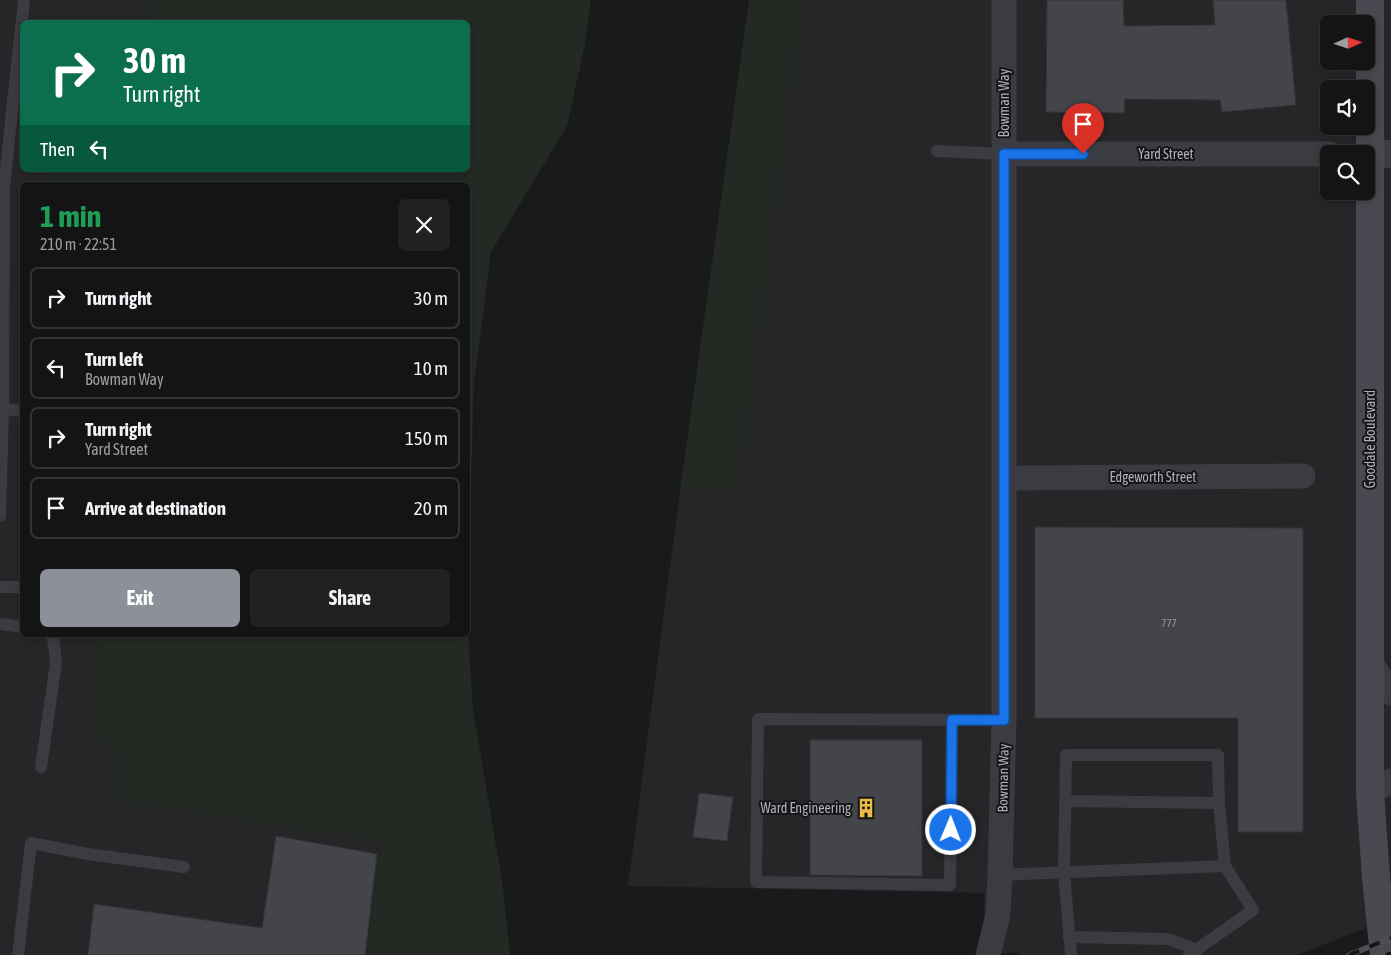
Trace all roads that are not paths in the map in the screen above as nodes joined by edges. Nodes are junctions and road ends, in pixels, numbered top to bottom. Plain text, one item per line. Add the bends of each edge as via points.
1 (24, 0) edge
2 (1004, 0) edge
3 (1370, 0) edge
4 (22, 20) edge
5 (20, 37) edge
6 (937, 151) dead end
7 (1004, 154) junction
8 (1320, 154) edge
9 (1376, 154) edge
10 (3, 409) junction
11 (20, 411) edge
12 (1302, 476) dead end
13 (1004, 478) junction
14 (1, 496) edge
15 (0, 516) edge
16 (0, 586) edge
17 (20, 587) edge
18 (0, 624) edge
19 (20, 627) edge
20 (53, 637) edge
21 (1370, 662) junction
22 (1391, 693) edge
23 (952, 720) junction
24 (1004, 720) junction
25 (41, 766) dead end
26 (1380, 786) edge
27 (1065, 801) junction
28 (1218, 803) junction
29 (1225, 866) junction
30 (184, 867) dead end
31 (1064, 873) junction
32 (1000, 875) junction
33 (1069, 937) junction
34 (1193, 952) edge
35 (18, 955) edge
36 (988, 955) edge
37 (1071, 955) edge
38 (1384, 955) edge

1 - 4 lane
2 - 7 street, Bowman Way
3 - 9 main road, Goodale Boulevard
5 - 10 lane via 4,187
6 - 7 lane
7 - 8 street, Yard Street
7 - 13 street, Bowman Way
9 - 21 main road, Goodale Boulevard
10 - 11 lane
10 - 14 lane
12 - 13 street, Edgeworth Street
13 - 24 street, Bowman Way
14 - 15 lane
16 - 17 lane
18 - 19 lane
20 - 25 lane via 56,663
21 - 22 street
21 - 26 main road, Goodale Boulevard
23 - 23 lane via 758,719 756,882 950,885
23 - 24 lane
24 - 32 street, Bowman Way
26 - 38 main road, Goodale Boulevard via 1376,878
27 - 28 lane
27 - 28 lane via 1066,755 1218,755
27 - 31 lane
28 - 29 lane
29 - 31 lane
29 - 34 lane via 1253,910
30 - 35 lane via 32,843
31 - 32 lane
31 - 33 lane
32 - 36 street, Bowman Way via 998,916
33 - 34 lane via 1168,939
33 - 37 lane

